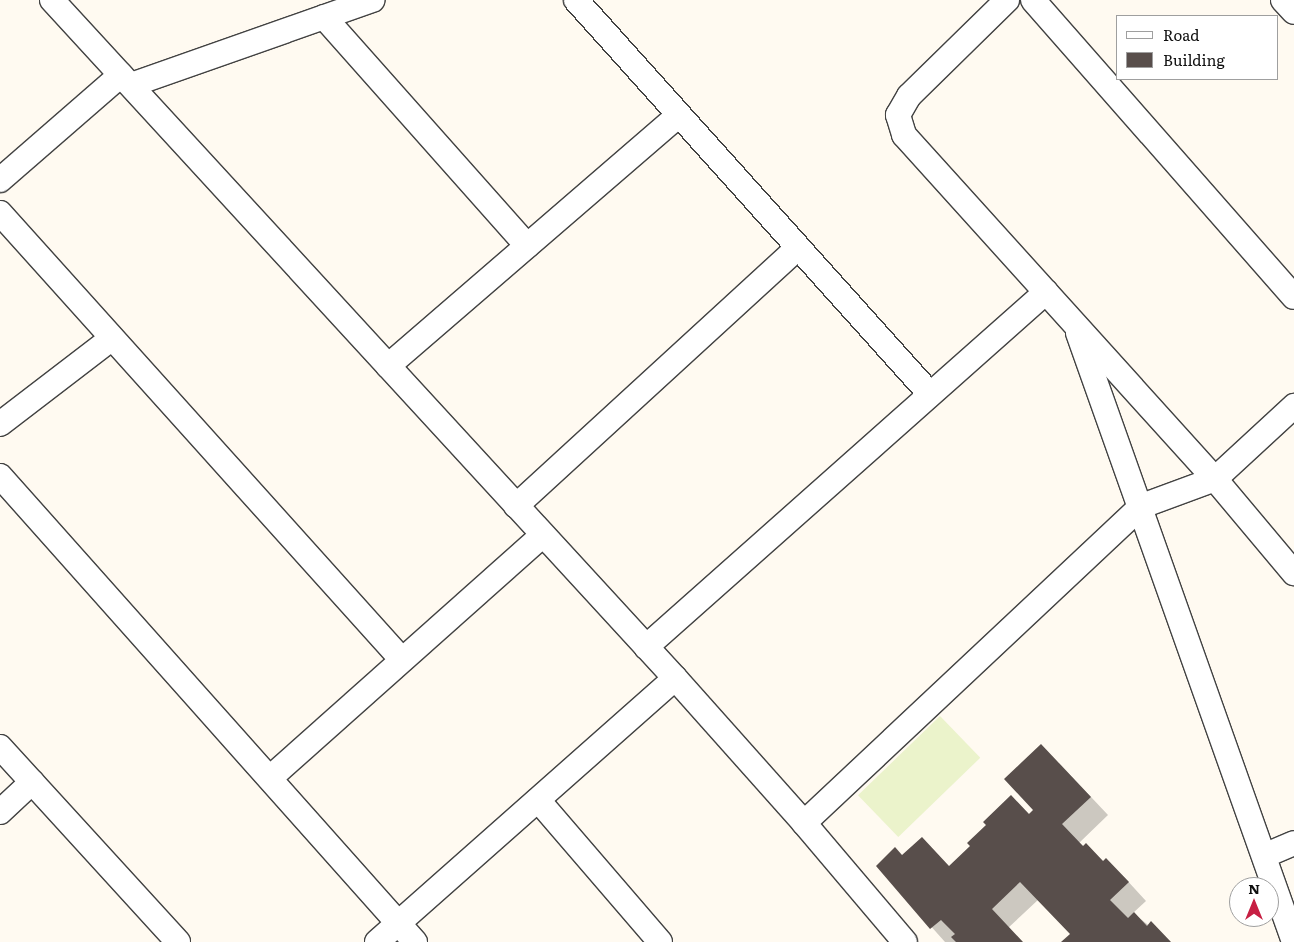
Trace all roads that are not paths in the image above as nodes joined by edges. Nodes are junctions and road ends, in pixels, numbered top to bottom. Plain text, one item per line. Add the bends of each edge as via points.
1 (52, 0) edge
2 (373, 0) edge
3 (576, 0) edge
4 (1007, 0) edge
5 (1033, 0) edge
6 (1283, 0) edge
7 (1294, 12) edge
8 (324, 17) junction
9 (126, 80) junction
10 (679, 115) junction
11 (0, 180) edge
12 (0, 212) edge
13 (528, 246) junction
14 (798, 248) junction
15 (1046, 292) junction
16 (1294, 296) edge
17 (1074, 322) junction
18 (112, 338) junction
19 (388, 366) junction
20 (930, 394) junction
21 (1294, 406) edge
22 (0, 424) edge
23 (0, 476) edge
24 (1215, 479) junction
25 (516, 506) junction
26 (1142, 506) junction
27 (543, 535) junction
28 (1294, 573) edge
29 (646, 647) junction
30 (402, 660) junction
31 (675, 678) junction
32 (0, 747) edge
33 (270, 778) junction
34 (32, 782) junction
35 (538, 800) junction
36 (0, 812) edge
37 (804, 823) junction
38 (1294, 844) edge
39 (1266, 855) junction
40 (399, 923) junction
41 (178, 942) edge
42 (377, 942) edge
43 (416, 942) edge
44 (660, 942) edge
45 (905, 942) edge
46 (1294, 942) edge

1 - 9 street
2 - 8 street
3 - 10 street
4 - 15 street via 909,96 898,115 904,136
5 - 16 street
6 - 7 street
8 - 9 street
8 - 13 street
9 - 11 street
9 - 19 street
10 - 13 street
10 - 14 street
12 - 18 street
13 - 19 street
14 - 20 street
14 - 25 street
15 - 17 street
15 - 20 street
17 - 24 street
17 - 26 street
18 - 22 street
18 - 30 street
19 - 25 street
20 - 29 street
21 - 24 street
23 - 33 street
24 - 26 street
24 - 28 street
25 - 27 street
26 - 37 street
26 - 39 street
27 - 29 street
27 - 30 street
29 - 31 street
30 - 33 street
31 - 35 street
31 - 37 street
32 - 34 street
33 - 40 street
34 - 36 street
34 - 41 street
35 - 40 street
35 - 44 street
37 - 45 street
38 - 39 street
39 - 46 street
40 - 42 street
40 - 43 street

